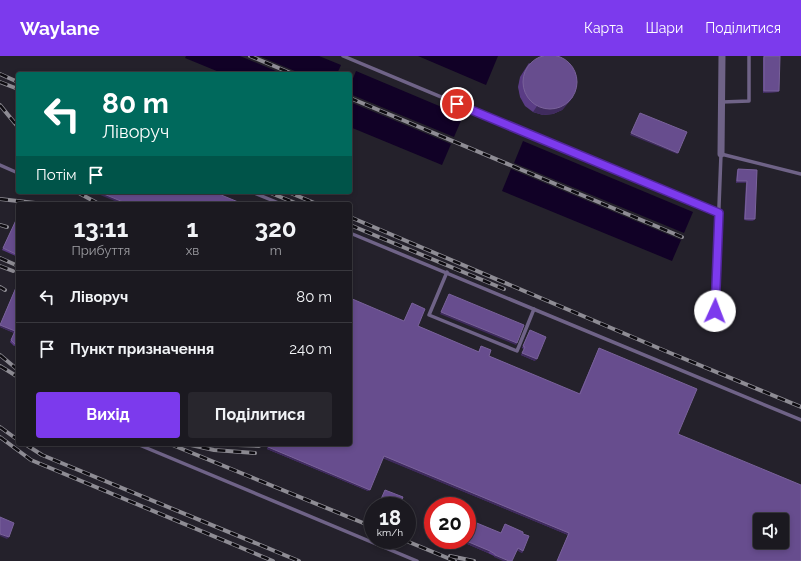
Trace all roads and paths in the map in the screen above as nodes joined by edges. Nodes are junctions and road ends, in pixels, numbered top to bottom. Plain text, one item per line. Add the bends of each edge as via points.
1 (343, 56) edge
2 (722, 56) edge
3 (749, 56) edge
4 (721, 102) junction
5 (721, 154) junction
6 (0, 165) edge
7 (16, 172) edge
8 (801, 174) edge
9 (257, 194) edge
10 (276, 202) edge
11 (719, 213) junction
12 (352, 233) edge
13 (447, 272) junction
14 (534, 309) junction
15 (715, 311) dead end
16 (801, 420) edge
17 (142, 446) edge
18 (407, 559) edge
19 (417, 561) edge

1 - 11 lane
2 - 4 street
3 - 4 lane via 749,101
4 - 5 street
5 - 8 lane
5 - 11 lane
6 - 7 lane
9 - 10 lane
11 - 15 lane
12 - 13 lane
13 - 14 lane
13 - 14 lane via 429,315 517,351
14 - 16 lane
17 - 18 lane
18 - 19 lane

